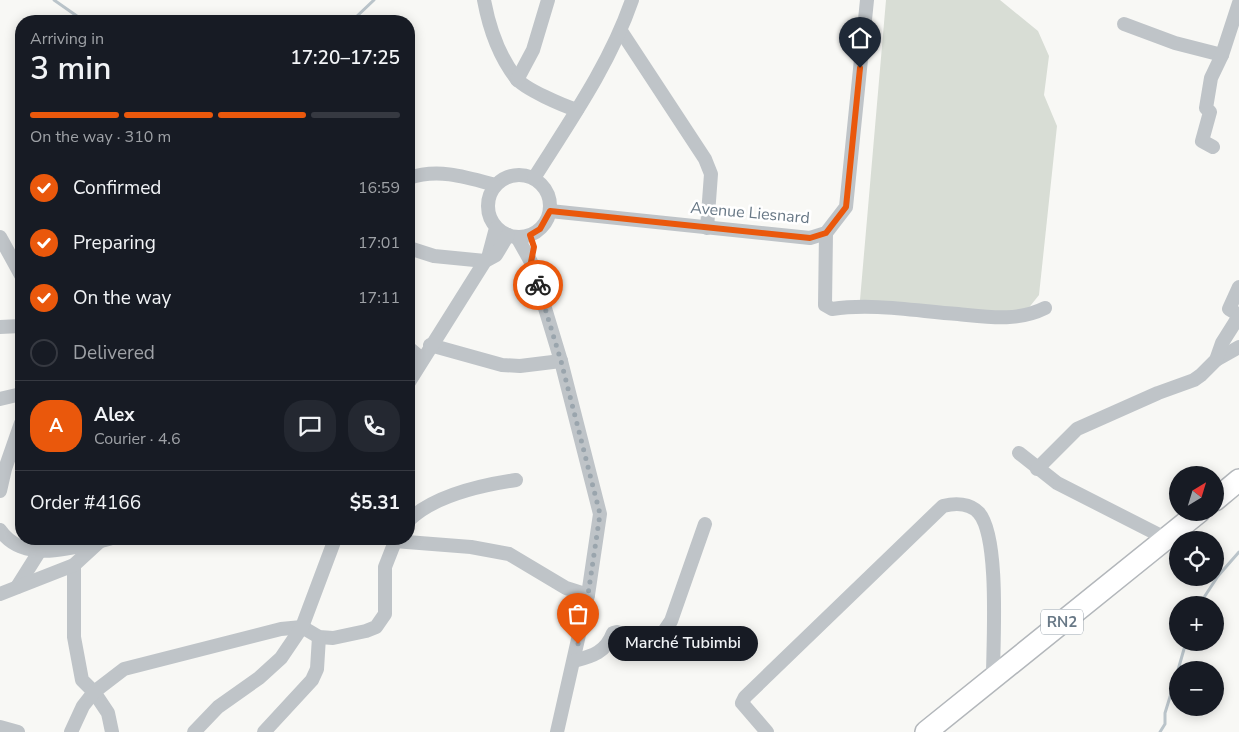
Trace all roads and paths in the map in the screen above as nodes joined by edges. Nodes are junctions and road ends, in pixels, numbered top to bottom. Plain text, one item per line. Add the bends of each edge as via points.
1 (484, 0) edge
2 (548, 0) edge
3 (632, 0) edge
4 (854, 0) edge
5 (867, 4) edge
6 (1239, 4) edge
7 (1124, 24) dead end
8 (621, 30) junction
9 (1222, 55) junction
10 (517, 80) junction
11 (577, 110) junction
12 (1213, 148) dead end
13 (415, 177) edge
14 (534, 178) junction
15 (495, 185) junction
16 (550, 211) junction
17 (708, 228) junction
18 (826, 233) junction
19 (513, 234) junction
20 (0, 237) edge
21 (415, 250) edge
22 (486, 259) junction
23 (15, 264) edge
24 (1239, 287) edge
25 (1045, 308) dead end
26 (1239, 315) edge
27 (0, 326) edge
28 (15, 326) edge
29 (430, 345) junction
30 (1239, 347) edge
31 (415, 353) edge
32 (422, 359) junction
33 (1216, 360) junction
34 (561, 361) junction
35 (415, 371) edge
36 (15, 395) edge
37 (0, 399) edge
38 (15, 440) edge
39 (1019, 453) dead end
40 (1037, 469) junction
41 (516, 480) dead end
42 (1239, 480) edge
43 (0, 491) edge
44 (1224, 492) edge
45 (415, 515) edge
46 (1188, 521) edge
47 (705, 524) dead end
48 (0, 530) edge
49 (1167, 538) junction
50 (415, 542) edge
51 (15, 544) edge
52 (16, 545) edge
53 (78, 545) edge
54 (99, 545) edge
55 (333, 545) edge
56 (393, 545) edge
57 (39, 552) junction
58 (74, 565) junction
59 (16, 588) junction
60 (0, 594) edge
61 (588, 595) junction
62 (302, 627) junction
63 (319, 638) junction
64 (574, 661) junction
65 (993, 677) junction
66 (94, 692) junction
67 (0, 727) edge
68 (18, 732) edge
69 (71, 732) edge
70 (112, 732) edge
71 (194, 732) edge
72 (264, 732) edge
73 (557, 732) edge
74 (767, 732) edge
75 (926, 732) edge

1 - 10 street via 489,25
2 - 10 street via 533,50
3 - 8 street
4 - 5 street
5 - 18 street, Avenue Liesnard via 846,207
6 - 9 street
7 - 9 street via 1175,43
8 - 11 street
8 - 17 street via 705,159 711,174
9 - 12 street via 1211,78 1206,108 1210,112 1202,142
10 - 11 street via 553,101
11 - 14 street
13 - 15 street via 455,174
14 - 15 street via 513,174
14 - 16 street via 550,198
15 - 19 street via 487,206 490,218
16 - 17 street, Avenue Liesnard
16 - 19 street via 543,225
17 - 18 street, Avenue Liesnard via 810,238
18 - 25 street via 825,305 832,309 861,306 1003,318 1036,313
19 - 22 street via 496,255
19 - 34 street via 531,262
20 - 23 street
21 - 22 street via 434,256
22 - 29 street
24 - 26 street via 1229,309
26 - 33 street
27 - 28 street
29 - 32 street
29 - 34 street via 502,365
30 - 33 street
31 - 32 street
32 - 35 street
33 - 40 street via 1194,380 1076,429
34 - 61 street via 600,514
36 - 37 street
38 - 43 street
39 - 40 street
40 - 49 street via 1074,493
41 - 45 street via 486,484
42 - 44 highway
46 - 49 highway, RN2
47 - 64 street via 671,621 653,648 613,632 605,648 593,656
48 - 51 street
49 - 65 highway, RN2
50 - 61 street via 509,554 559,584
52 - 57 street
53 - 57 street
54 - 58 street
55 - 62 street
56 - 63 street via 384,567 385,614 382,621 366,631
57 - 59 street
58 - 59 street
58 - 66 street via 74,638 82,680
59 - 60 street
61 - 64 street
62 - 63 street
62 - 66 street via 281,628 124,669
62 - 71 street via 281,658 218,707
63 - 72 street via 312,680
64 - 73 street
65 - 74 street via 994,578 987,530 980,514 971,507 954,503 943,506 745,697 742,703 745,709
65 - 75 highway, RN2
66 - 69 street via 83,706
66 - 70 street via 108,713
67 - 68 street

